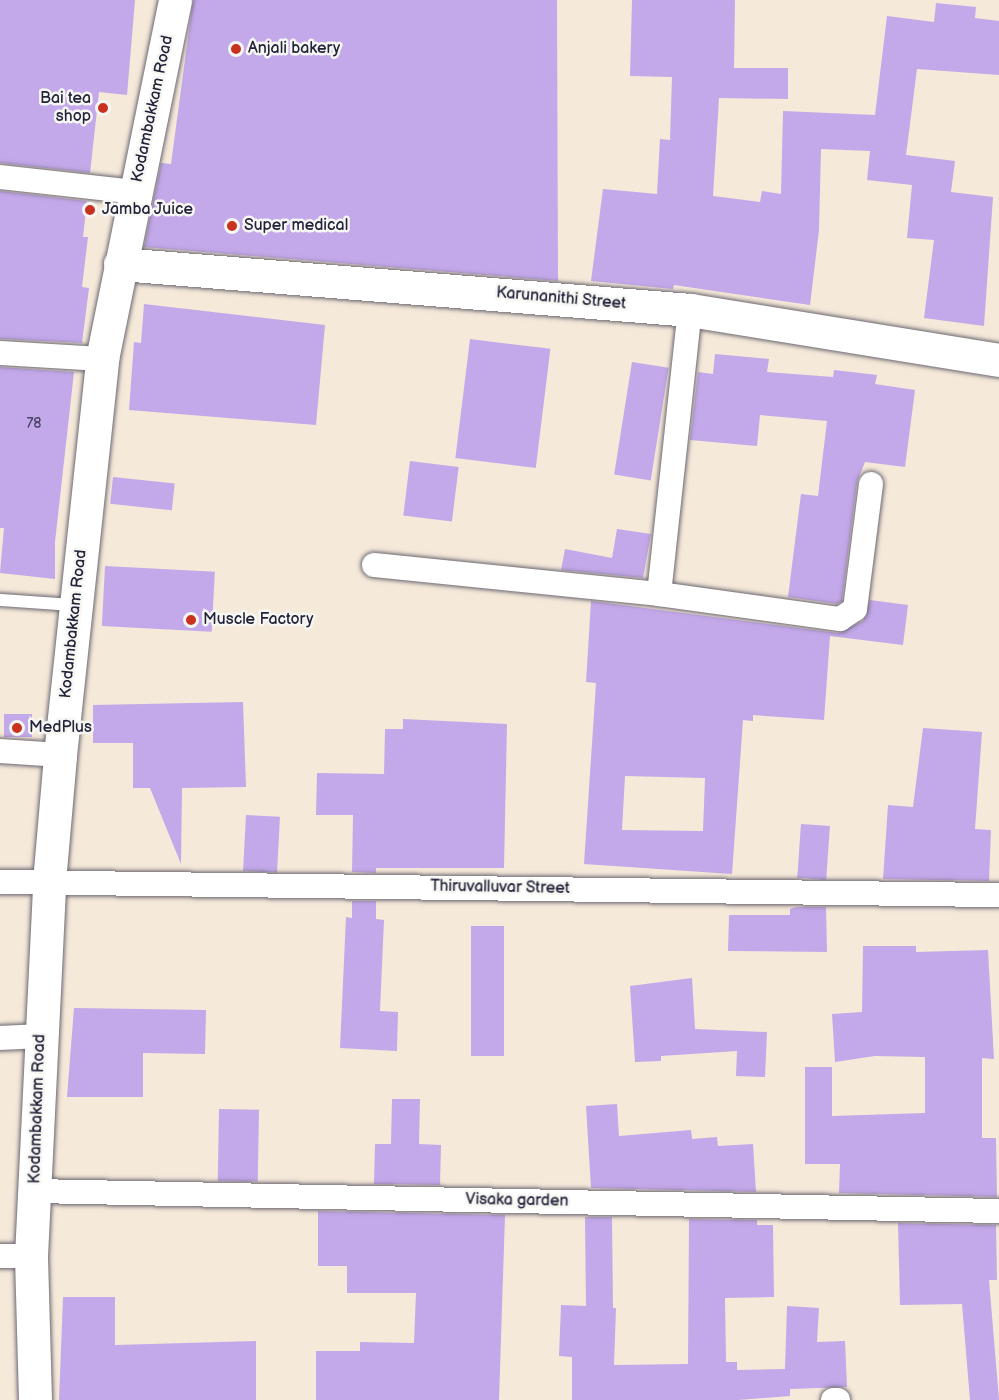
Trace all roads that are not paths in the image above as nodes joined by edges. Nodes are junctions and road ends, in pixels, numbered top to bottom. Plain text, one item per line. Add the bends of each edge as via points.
1 (175, 0) edge
2 (0, 177) edge
3 (136, 192) junction
4 (120, 264) junction
5 (690, 310) junction
6 (0, 353) edge
7 (102, 359) junction
8 (999, 360) edge
9 (871, 484) dead end
10 (374, 565) dead end
11 (659, 594) junction
12 (0, 600) edge
13 (76, 605) junction
14 (0, 751) edge
15 (60, 755) junction
16 (0, 882) edge
17 (49, 882) junction
18 (999, 895) edge
19 (41, 1036) junction
20 (0, 1038) edge
21 (34, 1191) junction
22 (999, 1211) edge
23 (16, 1256) edge
24 (35, 1400) edge
25 (833, 1400) edge
26 (838, 1400) edge

1 - 3 main road, Kodambakkam Road
2 - 3 street
3 - 4 main road, Kodambakkam Road
4 - 5 main road, Karunanithi Street
4 - 7 main road, Kodambakkam Road
5 - 8 main road, Karunanithi Street
5 - 11 street
6 - 7 street
7 - 13 main road, Kodambakkam Road
9 - 11 street via 855,609 846,618
10 - 11 street
12 - 13 lane
13 - 15 main road, Kodambakkam Road
14 - 15 street
15 - 17 main road, Kodambakkam Road
16 - 17 street, Thiruvalluvar Street
17 - 18 street, Thiruvalluvar Street
17 - 19 main road, Kodambakkam Road
19 - 20 street
19 - 21 main road, Kodambakkam Road
21 - 22 street, Visaka garden
21 - 23 main road, Kodambakkam Road
23 - 24 main road, Kodambakkam Road
25 - 26 street

